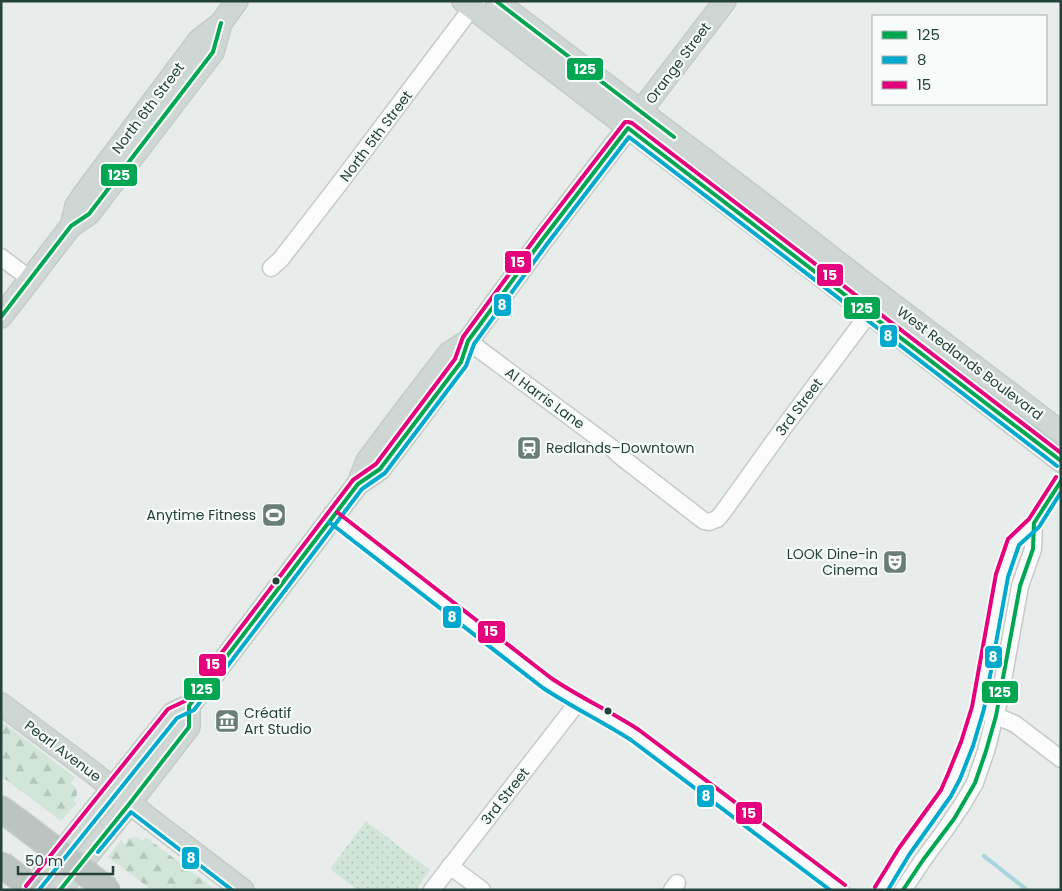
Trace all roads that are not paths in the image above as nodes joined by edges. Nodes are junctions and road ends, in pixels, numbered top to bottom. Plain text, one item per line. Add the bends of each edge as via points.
1 (236, 1) edge
2 (496, 1) edge
3 (726, 1) edge
4 (471, 4) edge
5 (635, 119) junction
6 (1, 257) edge
7 (271, 268) dead end
8 (30, 279) junction
9 (876, 304) junction
10 (1, 317) edge
11 (468, 340) junction
12 (1061, 432) edge
13 (1061, 461) edge
14 (1061, 482) edge
15 (333, 517) junction
16 (718, 519) joint
17 (1034, 523) junction
18 (578, 702) junction
19 (1, 704) edge
20 (190, 706) junction
21 (978, 708) junction
22 (996, 716) junction
23 (1061, 759) edge
24 (113, 789) junction
25 (130, 803) junction
26 (9, 815) edge
27 (1, 864) edge
28 (450, 866) junction
29 (33, 890) edge
30 (60, 890) edge
31 (108, 890) edge
32 (243, 890) edge
33 (432, 890) edge
34 (482, 890) edge
35 (841, 890) edge
36 (880, 890) edge
37 (903, 890) edge

1 - 8 main road, North 6th Street via 221,23 199,40 98,174 76,206 71,226
2 - 5 main road
3 - 5 main road, Orange Street
4 - 5 main road
4 - 7 street, North 5th Street via 340,184
5 - 9 main road, West Redlands Boulevard via 754,197
5 - 11 main road, Orange Street
6 - 8 street
8 - 10 main road, North 6th Street
9 - 12 main road, West Redlands Boulevard
9 - 13 main road, West Redlands Boulevard
9 - 16 street, 3rd Street
11 - 15 main road, Orange Street via 461,362 385,463 358,484
11 - 16 street, Al Harris Lane via 704,521
14 - 17 street
15 - 18 street via 547,683
15 - 20 main road, Orange Street
17 - 21 street via 1014,541 1002,574
17 - 22 street via 1033,549 1020,586
18 - 28 street, 3rd Street
18 - 35 street via 635,734
19 - 24 main road, Pearl Avenue
20 - 24 main road, Orange Street via 173,713
20 - 25 main road, Orange Street via 189,727
21 - 22 street
21 - 36 street via 946,793
22 - 23 street via 1015,724
22 - 37 street via 975,783 954,819
24 - 25 main road, Pearl Avenue
24 - 29 main road, Orange Street
25 - 30 main road, Orange Street
25 - 32 main road, Pearl Avenue
26 - 31 highway, bridge
27 - 29 highway, bridge
28 - 33 street, 3rd Street
28 - 34 street

